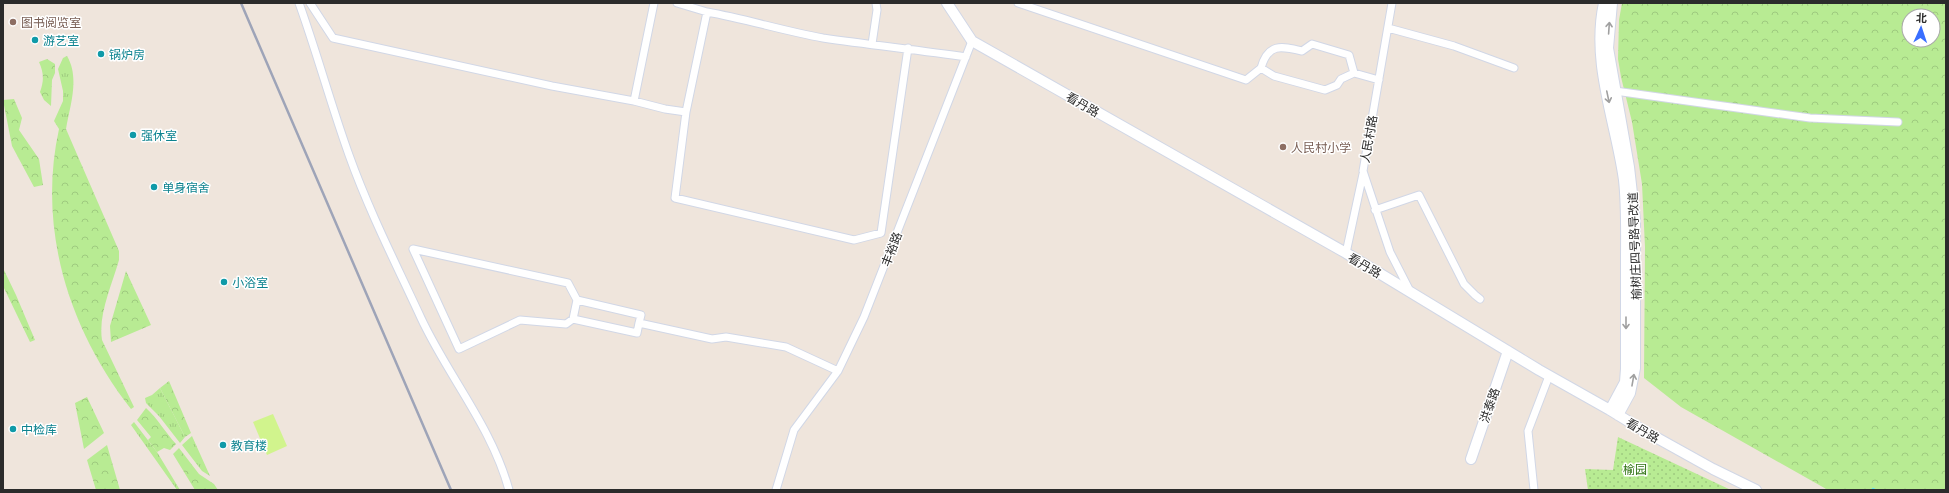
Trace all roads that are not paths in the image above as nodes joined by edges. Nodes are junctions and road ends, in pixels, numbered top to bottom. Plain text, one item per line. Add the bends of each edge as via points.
1 (299, 3) edge
2 (310, 3) edge
3 (654, 3) edge
4 (677, 3) edge
5 (876, 3) edge
6 (947, 3) edge
7 (1018, 3) edge
8 (1392, 3) edge
9 (1604, 3) edge
10 (1612, 3) edge
11 (707, 12) junction
12 (1388, 28) junction
13 (972, 41) junction
14 (872, 44) junction
15 (908, 48) junction
16 (966, 57) junction
17 (1261, 68) junction
18 (1514, 68) dead end
19 (1354, 73) junction
20 (1378, 80) junction
21 (1615, 91) junction
22 (634, 101) junction
23 (686, 112) junction
24 (1898, 122) dead end
25 (1363, 171) junction
26 (1375, 210) junction
27 (1346, 254) junction
28 (1410, 291) junction
29 (1480, 299) dead end
30 (577, 300) junction
31 (573, 319) junction
32 (639, 323) junction
33 (1508, 351) junction
34 (838, 371) junction
35 (1549, 376) junction
36 (1614, 413) junction
37 (1471, 459) dead end
38 (509, 490) edge
39 (776, 490) edge
40 (1534, 490) edge
41 (1756, 490) edge

1 - 38 street via 347,149 374,217 424,324 480,422
2 - 22 street via 333,38 552,86
3 - 22 street
4 - 11 street
5 - 14 street
6 - 13 street
7 - 17 street via 1246,80
8 - 12 street, 人民村路
9 -> 36 street, 榆树庄四号路导改道 via 1600,23 1601,55 1624,180 1626,221 1626,369
21 -> 10 street, 榆树庄四号路导改道 via 1608,48
11 - 14 street via 822,37
11 - 23 street
12 - 18 street via 1454,46
12 - 20 street, 人民村路
13 - 16 street, 丰裕路
13 - 27 street, 看丹路
14 - 15 street
15 - 16 street
15 - 23 street via 881,234 854,240 675,198
16 - 34 street, 丰裕路 via 880,278
17 - 19 street via 1274,76 1325,90
17 - 19 street via 1264,56 1276,47 1302,51 1312,44 1349,55
19 - 20 street
20 - 25 street, 人民村路
21 - 24 street via 1810,118
36 -> 21 street, 榆树庄四号路导改道 via 1630,393 1635,368 1635,220 1629,167
22 - 23 street
25 - 26 street, 人民村路
25 - 27 street
26 - 28 street, 人民村路 via 1390,252
26 - 29 street via 1419,195 1464,284
27 - 28 street, 看丹路
28 - 33 street, 看丹路
30 - 31 street
30 - 31 street via 568,283 413,249 460,349 520,320 566,324
30 - 32 street via 641,315
31 - 32 street via 637,333
32 - 34 street via 712,338 726,337 786,347
33 - 35 street, 看丹路
33 - 37 street, 洪泰路
34 - 39 street, 丰裕路 via 794,430
35 - 36 street, 看丹路
35 - 40 street via 1528,431
36 - 41 street, 看丹路 via 1713,469

